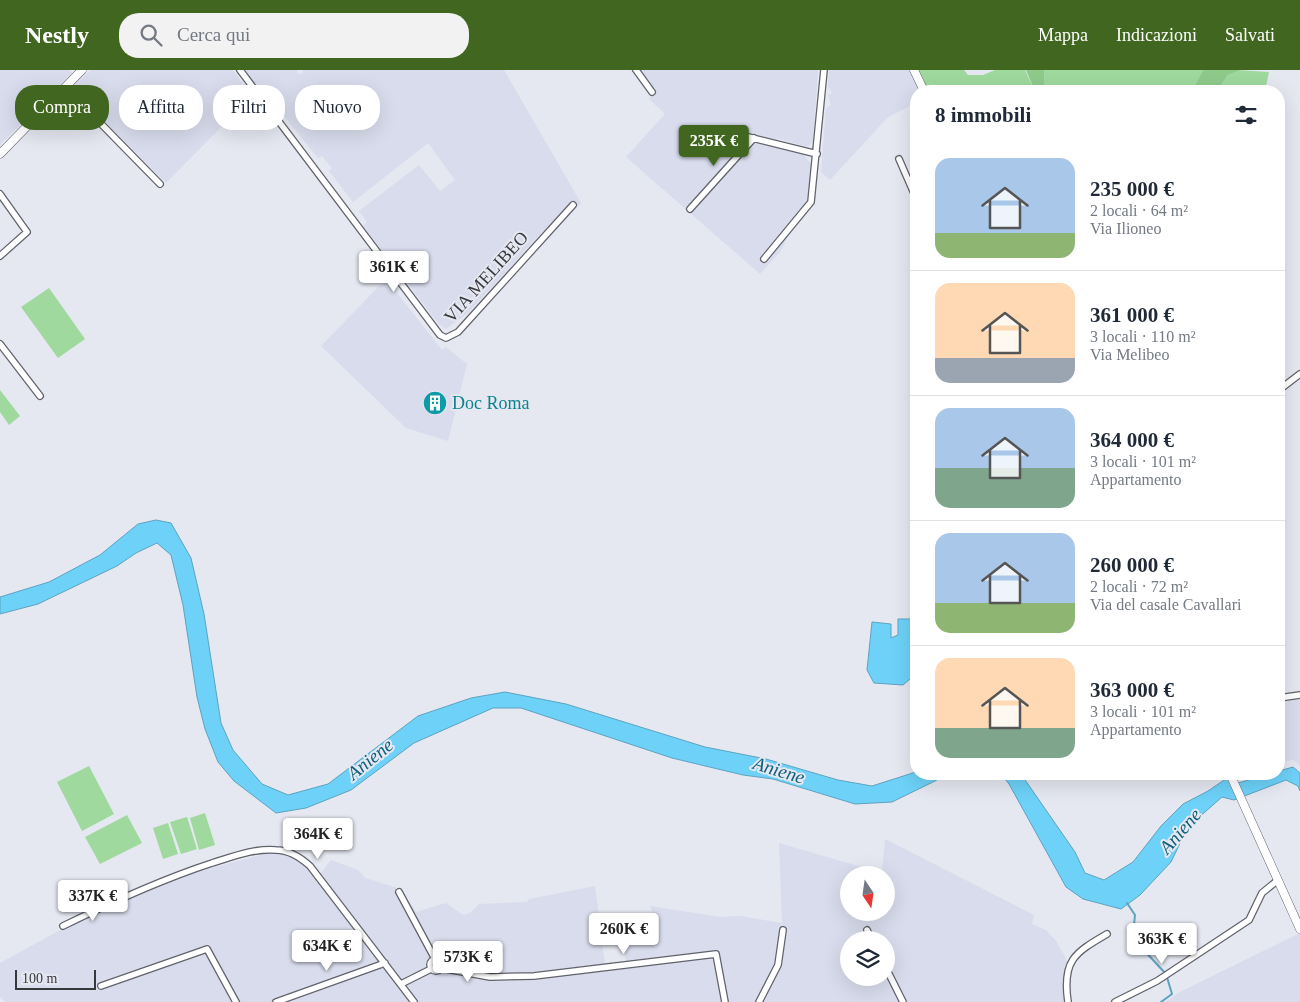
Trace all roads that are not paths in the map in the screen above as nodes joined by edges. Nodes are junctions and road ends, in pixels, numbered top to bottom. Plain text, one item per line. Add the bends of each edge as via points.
1 (82, 70) edge
2 (240, 70) edge
3 (636, 70) edge
4 (824, 70) edge
5 (914, 70) edge
6 (68, 85) edge
7 (921, 85) edge
8 (652, 92) dead end
9 (24, 130) edge
10 (108, 130) edge
11 (720, 130) dead end
12 (754, 138) junction
13 (0, 154) edge
14 (817, 154) junction
15 (899, 159) dead end
16 (160, 184) dead end
17 (910, 184) edge
18 (0, 194) edge
19 (572, 205) dead end
20 (690, 209) dead end
21 (0, 256) edge
22 (764, 259) dead end
23 (0, 344) edge
24 (1300, 374) edge
25 (1285, 385) edge
26 (40, 396) dead end
27 (1300, 695) edge
28 (1285, 697) edge
29 (1233, 780) edge
30 (1278, 880) junction
31 (399, 892) dead end
32 (63, 926) dead end
33 (1300, 929) edge
34 (783, 930) dead end
35 (1107, 934) dead end
36 (435, 959) junction
37 (385, 964) junction
38 (441, 968) junction
39 (431, 969) junction
40 (401, 984) junction
41 (101, 986) dead end
42 (895, 986) edge
43 (236, 1002) edge
44 (276, 1002) edge
45 (414, 1002) edge
46 (725, 1002) edge
47 (759, 1002) edge
48 (903, 1002) edge
49 (1068, 1002) edge
50 (1115, 1002) edge

1 - 6 street
2 - 19 street, VIA MELIBEO via 434,327 446,338 458,332
3 - 8 street
4 - 14 street
5 - 7 street
9 - 13 street
10 - 16 street
11 - 12 street
12 - 14 street
12 - 20 street
14 - 22 street via 810,202
15 - 17 street
18 - 21 street via 27,232
23 - 26 street
24 - 25 street
27 - 28 street
29 - 30 street
30 - 33 street
30 - 50 street via 1262,893 1249,920 1157,981
31 - 36 street
32 - 37 street via 140,888 180,873 253,852 281,850 310,866
34 - 47 street via 778,965
35 - 49 street via 1073,958 1067,976
36 - 38 street via 440,961
36 - 39 street via 430,962
37 - 40 street
37 - 44 street
38 - 39 street via 436,972
38 - 46 street via 490,978 534,976 716,954
39 - 40 street
40 - 45 street
41 - 43 street via 207,949
42 - 48 street

